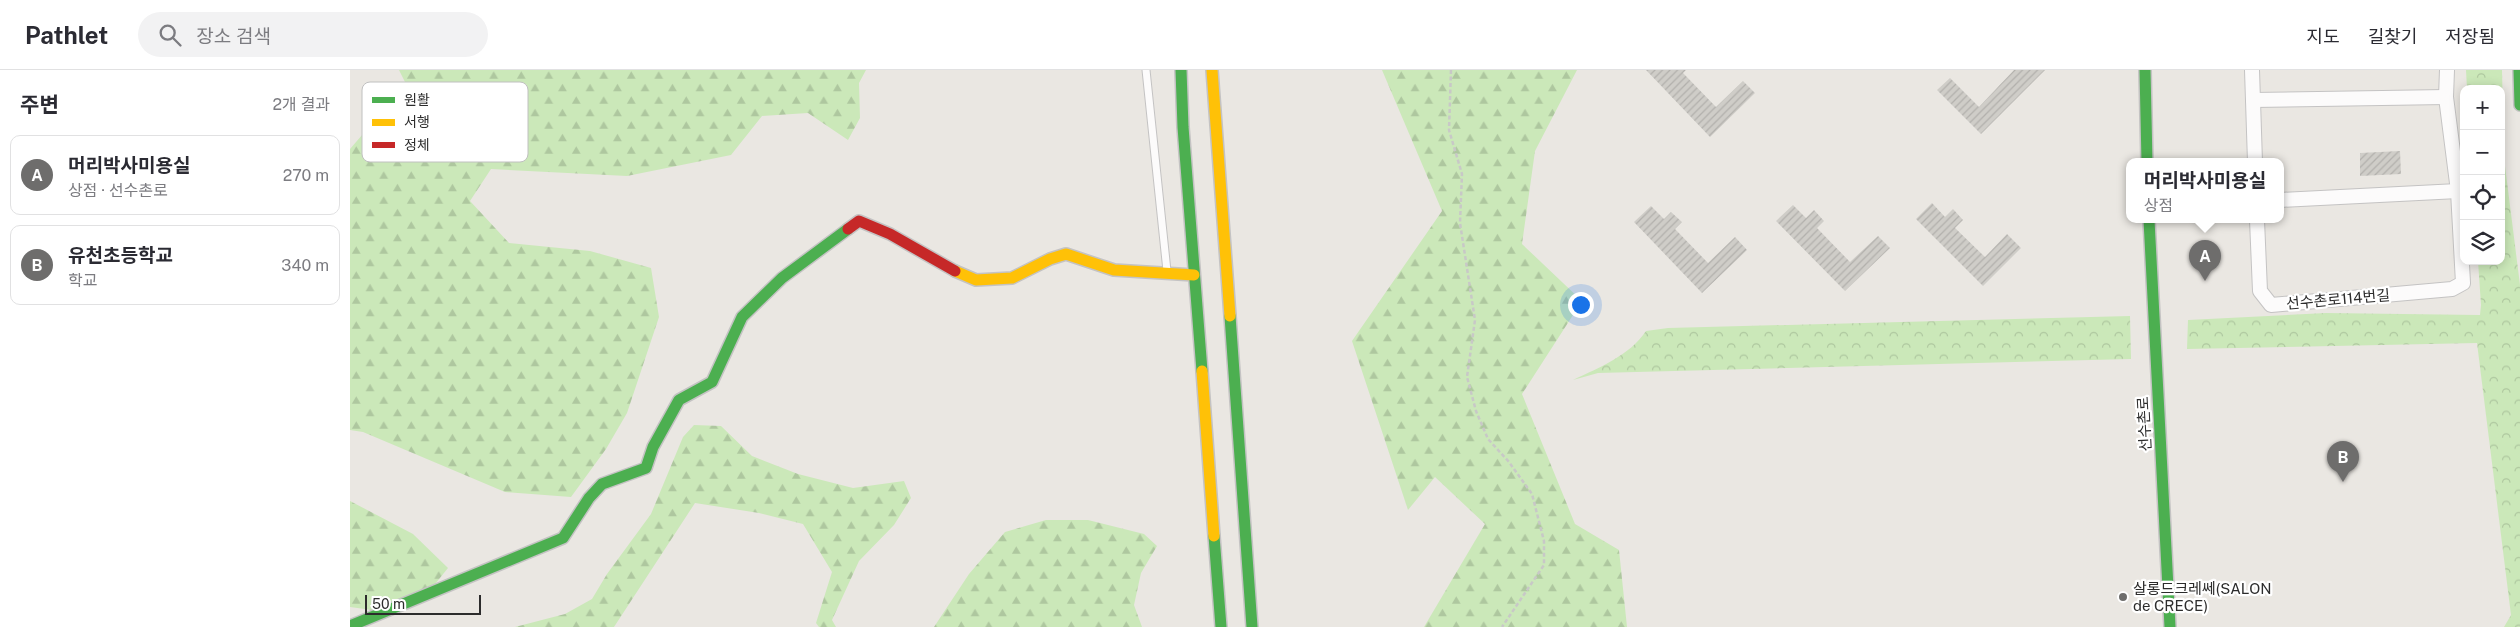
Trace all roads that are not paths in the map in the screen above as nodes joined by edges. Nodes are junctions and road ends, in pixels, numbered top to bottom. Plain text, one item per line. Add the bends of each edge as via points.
1 (1146, 70) edge
2 (1181, 70) edge
3 (1212, 70) edge
4 (2146, 70) edge
5 (2252, 70) edge
6 (2447, 70) edge
7 (2519, 70) edge
8 (2446, 97) junction
9 (2253, 100) junction
10 (2520, 105) edge
11 (2147, 158) edge
12 (2255, 158) edge
13 (2458, 191) junction
14 (2284, 200) edge
15 (2149, 223) edge
16 (2257, 223) edge
17 (1167, 272) junction
18 (1194, 275) junction
19 (350, 626) edge
20 (1221, 627) edge
21 (1252, 627) edge
22 (2170, 627) edge

1 - 17 lane
2 - 18 street
3 - 21 street
4 - 11 street
5 - 9 street
6 - 8 street
7 - 10 street
8 - 9 street
8 - 13 street
9 - 12 street
13 - 14 street
13 - 16 street, 선수촌로114번길 via 2463,283 2452,289 2271,305 2260,292
15 - 22 street, 선수촌로
17 - 18 street
17 - 19 street via 1114,270 1066,254 1012,278 976,280 859,221 782,278 742,317 712,382 679,400 653,447 646,468 602,484 588,498 563,538
18 - 20 street

